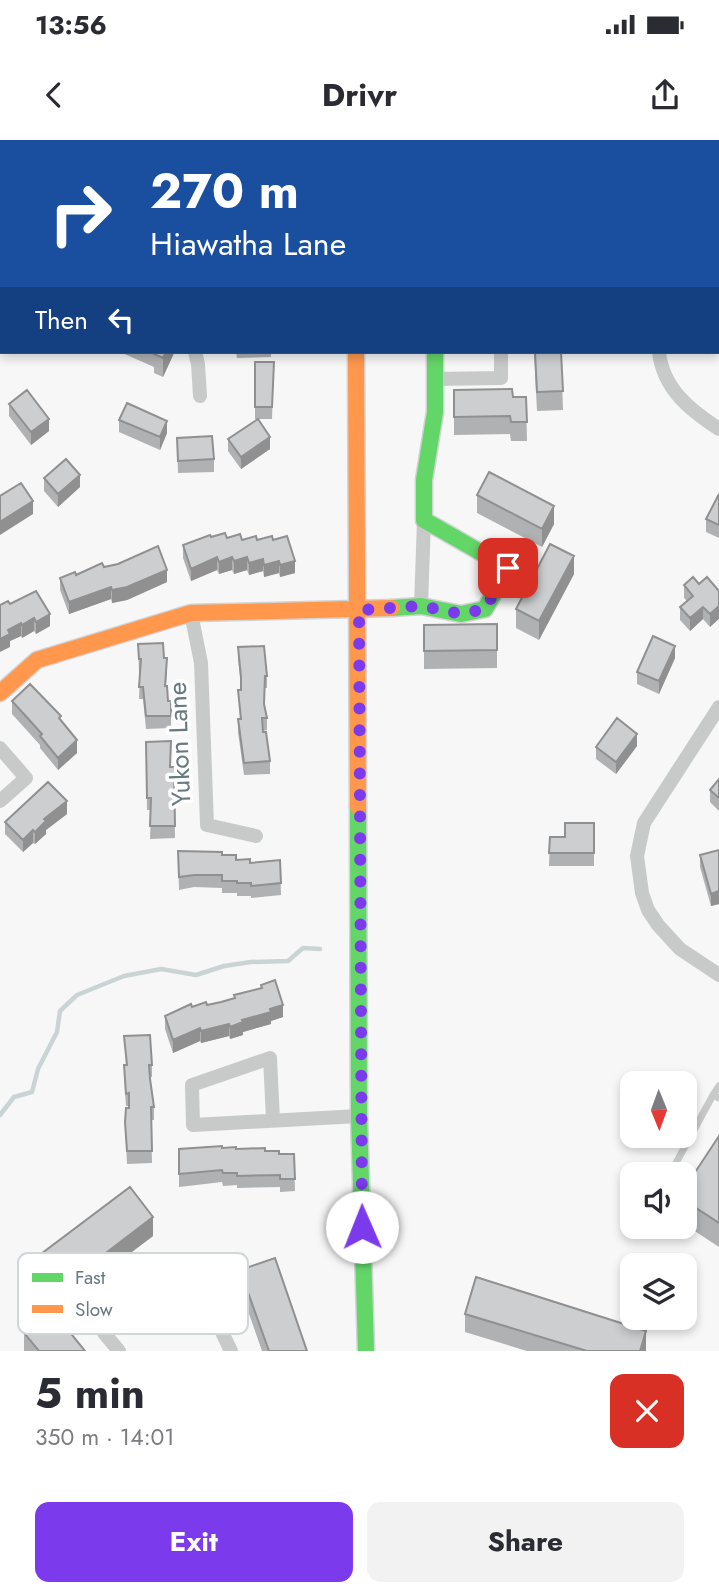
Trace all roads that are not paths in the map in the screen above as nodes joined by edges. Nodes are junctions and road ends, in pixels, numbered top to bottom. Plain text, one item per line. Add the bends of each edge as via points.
1 (196, 354) edge
2 (356, 354) edge
3 (435, 354) edge
4 (501, 354) edge
5 (659, 354) edge
6 (435, 379) junction
7 (200, 396) dead end
8 (719, 429) edge
9 (424, 520) junction
10 (421, 606) junction
11 (359, 610) junction
12 (191, 613) junction
13 (0, 693) edge
14 (719, 707) edge
15 (0, 748) edge
16 (0, 801) edge
17 (256, 835) dead end
18 (719, 975) edge
19 (719, 1086) edge
20 (716, 1097) edge
21 (359, 1116) junction
22 (273, 1120) junction
23 (677, 1162) edge
24 (105, 1334) edge
25 (223, 1334) edge
26 (118, 1351) edge
27 (231, 1351) edge
28 (366, 1351) edge

1 - 7 street
2 - 11 street
3 - 6 street
4 - 6 street via 501,378
5 - 8 street via 665,377 679,398
6 - 9 street
9 - 10 street
9 - 10 street via 508,568 485,609 461,614
10 - 11 street
11 - 12 street
11 - 21 street
12 - 13 street via 37,660
12 - 17 street, Yukon Lane via 201,663 207,825
14 - 18 street via 644,823 638,856 642,893 658,925 680,949
15 - 16 street via 26,778
19 - 20 lane
20 - 23 lane
21 - 22 street
21 - 28 street
22 - 22 street via 193,1125 192,1085 271,1058
24 - 26 street
25 - 27 street

